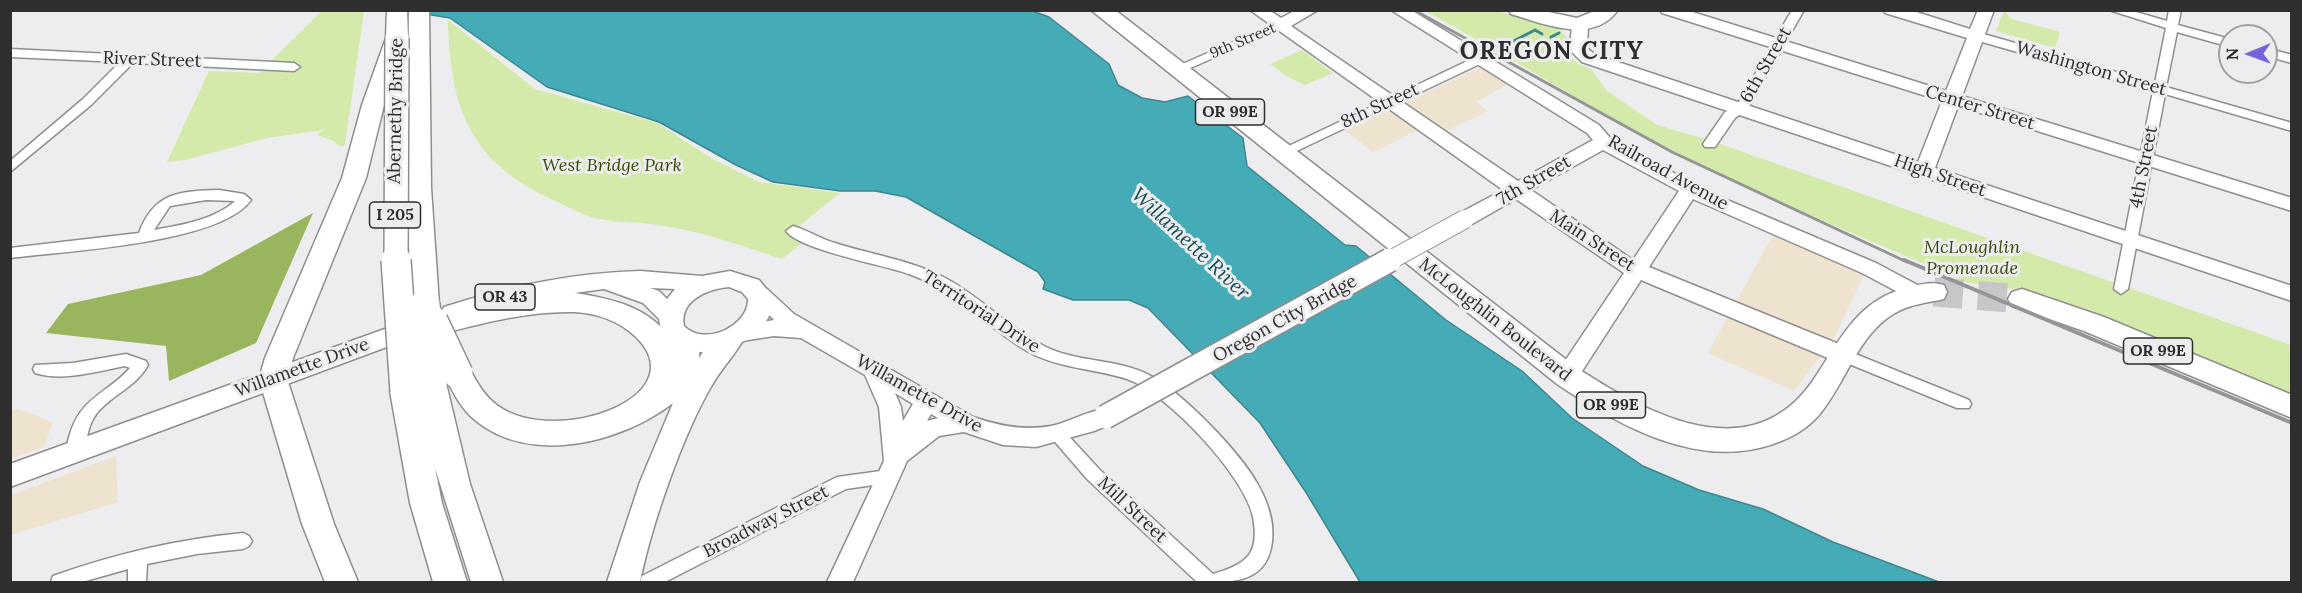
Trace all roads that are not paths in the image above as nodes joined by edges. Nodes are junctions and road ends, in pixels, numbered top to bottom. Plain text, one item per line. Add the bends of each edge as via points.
1 (397, 10) edge
2 (418, 10) edge
3 (1101, 10) edge
4 (1258, 10) edge
5 (1310, 10) edge
6 (1399, 10) edge
7 (1518, 10) edge
8 (1609, 10) edge
9 (1668, 10) edge
10 (1798, 10) edge
11 (1891, 10) edge
12 (1986, 10) edge
13 (2114, 10) edge
14 (2175, 10) edge
15 (1580, 24) junction
16 (1280, 26) junction
17 (2171, 27) junction
18 (1976, 36) junction
19 (397, 38) junction
20 (2218, 40) edge
21 (1778, 45) junction
22 (10, 53) edge
23 (129, 60) junction
24 (1480, 60) junction
25 (294, 67) dead end
26 (1177, 71) junction
27 (2159, 88) junction
28 (1952, 99) junction
29 (1390, 102) junction
30 (1741, 110) junction
31 (2292, 127) edge
32 (1603, 142) junction
33 (1710, 144) dead end
34 (1281, 152) junction
35 (2145, 159) junction
36 (10, 168) edge
37 (1924, 171) junction
38 (1690, 189) junction
39 (1518, 191) junction
40 (2292, 205) edge
41 (1465, 219) joint
42 (793, 231) dead end
43 (145, 236) junction
44 (2130, 240) junction
45 (10, 253) edge
46 (1638, 271) junction
47 (600, 283) junction
48 (702, 284) junction
49 (2121, 289) dead end
50 (1926, 293) joint
51 (760, 294) junction
52 (2292, 294) edge
53 (2022, 299) tunnel mouth
54 (670, 316) junction
55 (806, 330) junction
56 (735, 336) junction
57 (387, 337) junction
58 (686, 341) junction
59 (1843, 355) junction
60 (41, 369) dead end
61 (874, 370) junction
62 (1567, 376) junction
63 (273, 379) junction
64 (432, 383) junction
65 (927, 401) junction
66 (1963, 404) dead end
67 (2292, 407) edge
68 (639, 410) junction
69 (1105, 417) joint
70 (965, 423) junction
71 (1058, 436) junction
72 (75, 452) junction
73 (892, 469) junction
74 (10, 477) edge
75 (243, 541) dead end
76 (138, 559) junction
77 (60, 582) edge
78 (137, 582) edge
79 (341, 582) edge
80 (450, 582) edge
81 (487, 582) edge
82 (624, 582) edge
83 (649, 582) edge
84 (840, 582) edge
85 (1209, 582) edge
86 (1213, 582) edge

1 - 19 highway, Abernethy Bridge / I 205
2 - 64 highway, Abernethy Bridge / I 205, bridge via 419,188
3 - 26 highway, McLoughlin Boulevard / OR 99E
4 - 16 main road, Main Street
5 - 16 main road, 9th Street
6 - 24 main road, Railroad Avenue
7 - 15 main road
8 - 15 main road via 1597,20
9 - 21 main road, Center Street
10 - 21 street, 6th Street
11 - 18 main road, Washington Street
12 - 18 main road
13 - 17 street
14 - 17 street, 4th Street
15 - 30 main road, High Street via 1578,50 1588,58
16 - 26 street, 9th Street
16 - 29 main road, Main Street
17 - 20 street
17 - 27 street, 4th Street
18 - 27 street, Washington Street
18 - 28 main road
19 - 63 highway via 373,105 354,178
19 - 64 highway, Abernethy Bridge / I 205, bridge via 396,266
21 - 28 main road, Center Street
21 - 30 street, 6th Street
22 - 23 street, River Street
23 - 25 street, River Street
23 - 36 street
24 - 29 street, 8th Street
24 - 32 main road, Railroad Avenue via 1593,129
26 - 34 highway, McLoughlin Boulevard / OR 99E
27 - 31 street, Washington Street
27 - 35 street, 4th Street
28 - 35 main road, Center Street
28 - 37 main road
29 - 34 street, 8th Street
29 - 39 main road, Main Street
30 - 33 street, 6th Street via 1730,114
30 - 37 main road, High Street
32 - 38 main road, Railroad Avenue
32 - 39 main road, 7th Street
34 - 62 highway, McLoughlin Boulevard / OR 99E
35 - 40 main road, Center Street
35 - 44 street, 4th Street
37 - 44 main road, High Street
38 - 46 main road
38 - 50 main road, Railroad Avenue
39 - 41 main road, 7th Street / OR 43
39 - 46 main road, Main Street
41 - 69 main road, Oregon City Bridge / OR 43, bridge
42 - 86 street, Territorial Drive via 817,244 910,268 936,279 1014,336 1048,355 1073,364 1133,375 1169,395 1245,477 1260,508 1264,535 1261,556 1244,574
43 - 43 street via 202,225 236,209 244,200 241,196 225,195 169,201 161,207
43 - 45 street
44 - 49 street, 4th Street
44 - 52 main road, High Street
46 - 59 main road, Main Street
46 - 62 main road
47 - 48 main road, Willamette Drive / OR 43 via 636,278
47 - 54 main road, Willamette Drive / OR 43 via 639,291
47 - 57 main road, Willamette Drive / OR 43 via 509,296
48 - 51 main road, OR 43 via 736,280
48 - 54 main road, OR 43 via 680,298
50 - 59 highway, McLoughlin Boulevard / OR 99E via 1893,302 1874,314
51 - 55 main road, Willamette Drive / OR 43 via 779,313
51 - 56 main road via 760,314
53 - 67 highway, OR 99E
54 - 58 main road, OR 43 via 670,326
55 - 56 main road, Willamette Drive / OR 43 via 774,328
55 - 61 main road, Willamette Drive / OR 43
56 - 58 main road, Willamette Drive / OR 43 via 714,344
56 - 82 highway via 707,365 672,440
57 - 63 main road, Willamette Drive / OR 43
57 - 68 highway via 533,305 561,302 609,308 644,325 666,360 657,390
58 - 68 highway via 687,357 679,378 669,391
59 - 62 highway, McLoughlin Boulevard / OR 99E via 1796,420 1775,432 1732,440 1698,438 1647,424
59 - 66 street, Main Street
60 - 72 street via 73,369 126,360 140,365 129,379 92,408 79,428
61 - 65 main road, Willamette Drive / OR 43
61 - 73 main road via 890,407
63 - 72 main road, Willamette Drive / OR 43
63 - 79 highway
64 - 68 highway via 471,397 488,414 507,424 550,434 588,430
64 - 80 highway, I 205 via 426,503
64 - 81 highway, I 205 via 465,525
65 - 70 main road, Willamette Drive / OR 43
65 - 73 main road
69 - 71 main road, Willamette Drive / OR 43
70 - 71 main road, Willamette Drive / OR 43 via 1015,439
70 - 73 main road via 933,429
71 - 85 street, Mill Street
72 - 74 main road, Willamette Drive / OR 43
73 - 83 street, Broadway Street via 843,482
73 - 84 main road
75 - 76 street via 205,544
76 - 77 street
76 - 78 street

